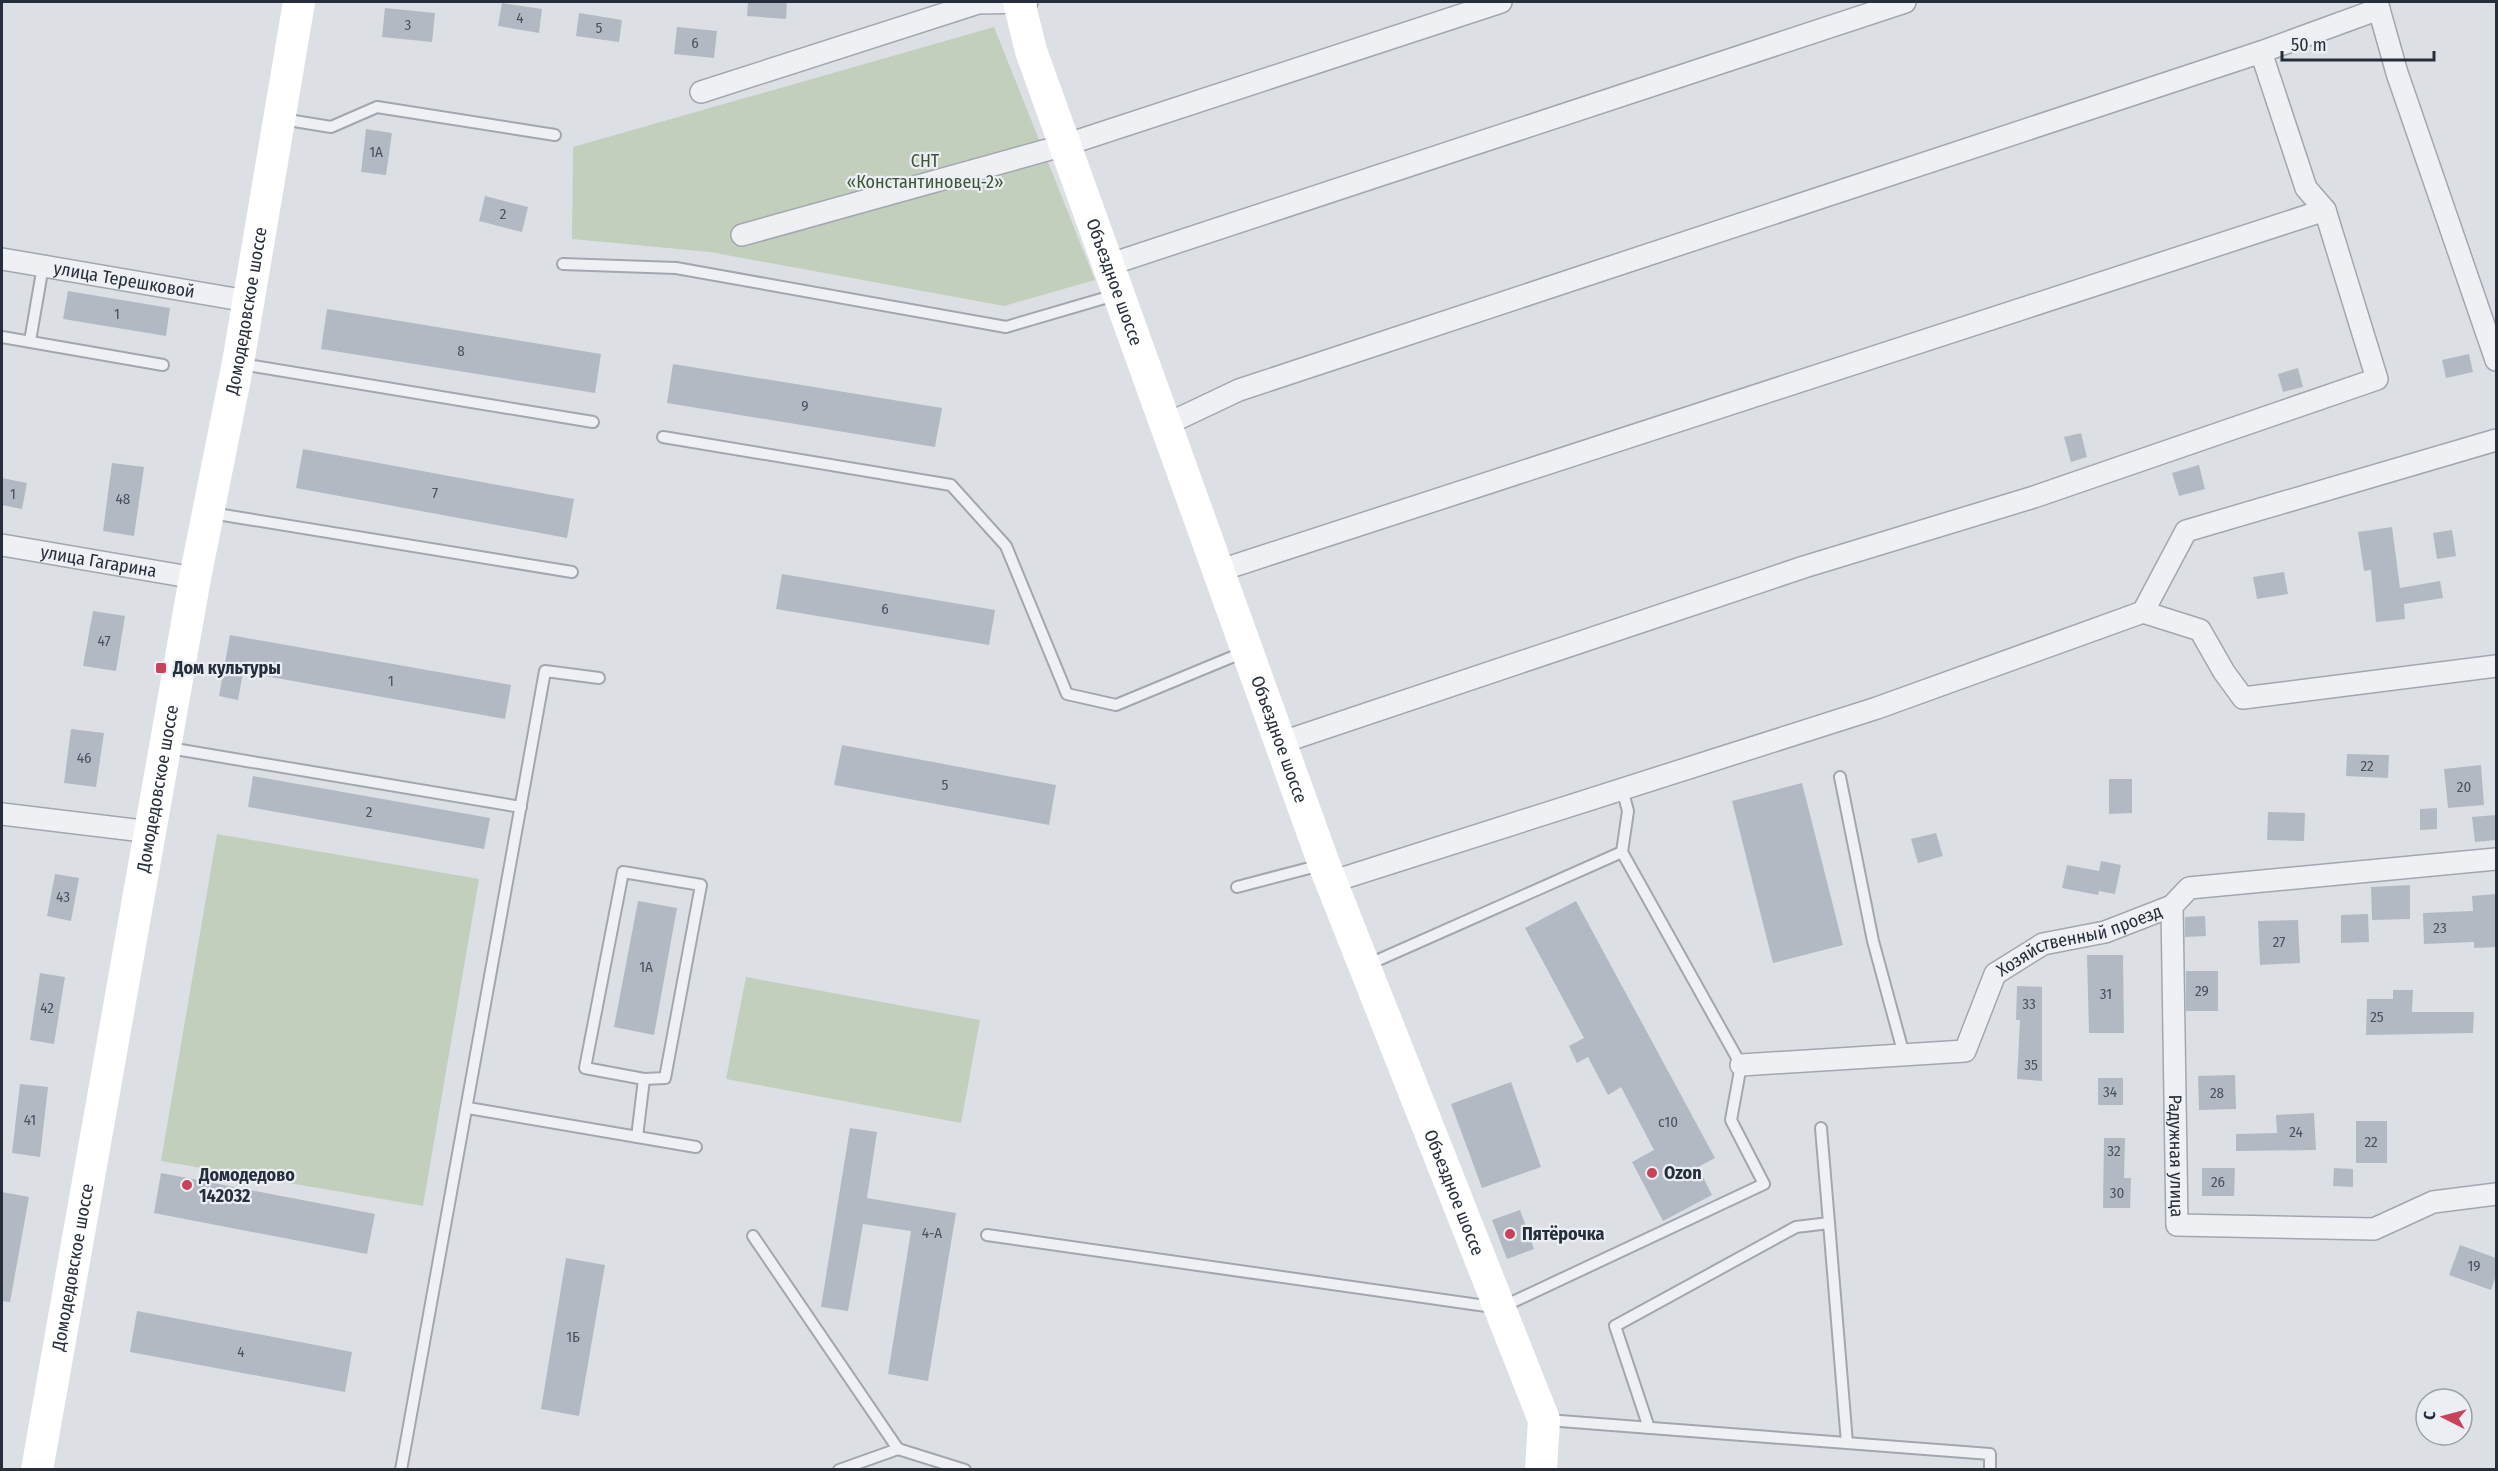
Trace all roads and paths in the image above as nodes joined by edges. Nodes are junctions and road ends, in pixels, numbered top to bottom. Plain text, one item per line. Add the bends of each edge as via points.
1 (299, 2) edge
2 (1022, 2) edge
3 (1501, 2) edge
4 (1905, 2) edge
5 (2378, 5) edge
6 (2261, 52) junction
7 (701, 92) dead end
8 (279, 119) junction
9 (555, 135) dead end
10 (1065, 145) junction
11 (2325, 210) junction
12 (742, 235) dead end
13 (2, 259) edge
14 (563, 264) dead end
15 (1108, 265) junction
16 (43, 266) junction
17 (1118, 294) junction
18 (247, 301) junction
19 (2, 337) edge
20 (30, 341) junction
21 (2496, 360) edge
22 (238, 363) junction
23 (163, 365) dead end
24 (592, 422) dead end
25 (1166, 425) junction
26 (663, 437) dead end
27 (2496, 440) edge
28 (208, 513) junction
29 (2, 546) edge
30 (1218, 571) junction
31 (572, 572) dead end
32 (195, 578) junction
33 (2143, 612) junction
34 (1247, 651) junction
35 (2496, 666) edge
36 (599, 678) dead end
37 (1280, 743) junction
38 (165, 748) junction
39 (1840, 777) dead end
40 (1622, 789) junction
41 (521, 807) junction
42 (2, 814) edge
43 (151, 832) junction
44 (1622, 852) junction
45 (2496, 859) edge
46 (1328, 873) junction
47 (1237, 887) dead end
48 (2172, 906) junction
49 (1364, 966) junction
50 (1904, 1054) junction
51 (1741, 1065) junction
52 (644, 1078) junction
53 (468, 1108) junction
54 (1821, 1128) dead end
55 (637, 1137) junction
56 (696, 1147) dead end
57 (2496, 1194) edge
58 (1829, 1222) junction
59 (987, 1234) dead end
60 (753, 1236) dead end
61 (1500, 1308) junction
62 (1544, 1420) junction
63 (1649, 1428) junction
64 (1847, 1443) junction
65 (898, 1449) junction
66 (37, 1470) edge
67 (401, 1470) edge
68 (840, 1470) edge
69 (965, 1470) edge
70 (1541, 1470) edge
71 (1990, 1470) edge

1 - 8 main road, Домодедовское шоссе
2 - 7 street via 978,3
2 - 10 main road, Объездное шоссе via 1031,51
3 - 10 street
4 - 15 street
5 - 6 street
5 - 21 street via 2397,73
6 - 11 street via 2306,188
6 - 25 street via 1239,390
8 - 9 lane via 331,127 377,106
8 - 18 main road, Домодедовское шоссе
10 - 12 street
10 - 15 main road, Объездное шоссе
11 - 30 street
11 - 37 street via 2377,379 2034,497 1804,567
13 - 16 street, улица Терешковой
14 - 17 lane via 676,268 1006,327
15 - 17 main road, Объездное шоссе
16 - 18 street, улица Терешковой
16 - 20 lane
17 - 25 main road, Объездное шоссе
18 - 22 main road, Домодедовское шоссе
19 - 20 lane
20 - 23 lane
22 - 24 lane
22 - 28 main road, Домодедовское шоссе
25 - 30 main road, Объездное шоссе
26 - 34 lane via 951,485 1006,546 1067,694 1116,705
27 - 33 street via 2186,531
28 - 31 lane
28 - 32 main road, Домодедовское шоссе
29 - 32 street, улица Гагарина
30 - 34 main road, Объездное шоссе
32 - 38 main road, Домодедовское шоссе
33 - 35 street via 2200,630 2243,698
33 - 40 street via 1877,708
34 - 37 main road, Объездное шоссе
36 - 41 lane via 545,671
37 - 46 main road, Объездное шоссе
38 - 41 lane
38 - 43 main road, Домодедовское шоссе
39 - 50 lane via 1873,941
40 - 44 lane via 1628,812
40 - 46 street
41 - 53 lane
42 - 43 street
43 - 66 main road, Домодедовское шоссе
44 - 49 lane
44 - 51 lane
45 - 48 street, Хозяйственный проезд via 2189,888
46 - 47 lane
46 - 49 main road, Объездное шоссе
48 - 50 street, Хозяйственный проезд via 2105,932 2043,944 1995,974 1965,1051
48 - 57 street, Радужная улица via 2177,1225 2374,1229 2433,1202
49 - 61 main road, Объездное шоссе
50 - 51 street, Хозяйственный проезд
51 - 61 lane via 1731,1120 1764,1184
52 - 52 lane via 665,1078 701,885 623,872 585,1068
52 - 55 lane
53 - 55 lane
53 - 67 lane
54 - 58 lane
55 - 56 lane
58 - 63 lane via 1796,1227 1615,1326
58 - 64 lane
59 - 61 lane
60 - 65 lane
61 - 62 main road, Объездное шоссе
62 - 63 lane
62 - 70 main road, Объездное шоссе
63 - 64 lane
64 - 71 lane via 1990,1454
65 - 68 lane
65 - 69 lane

